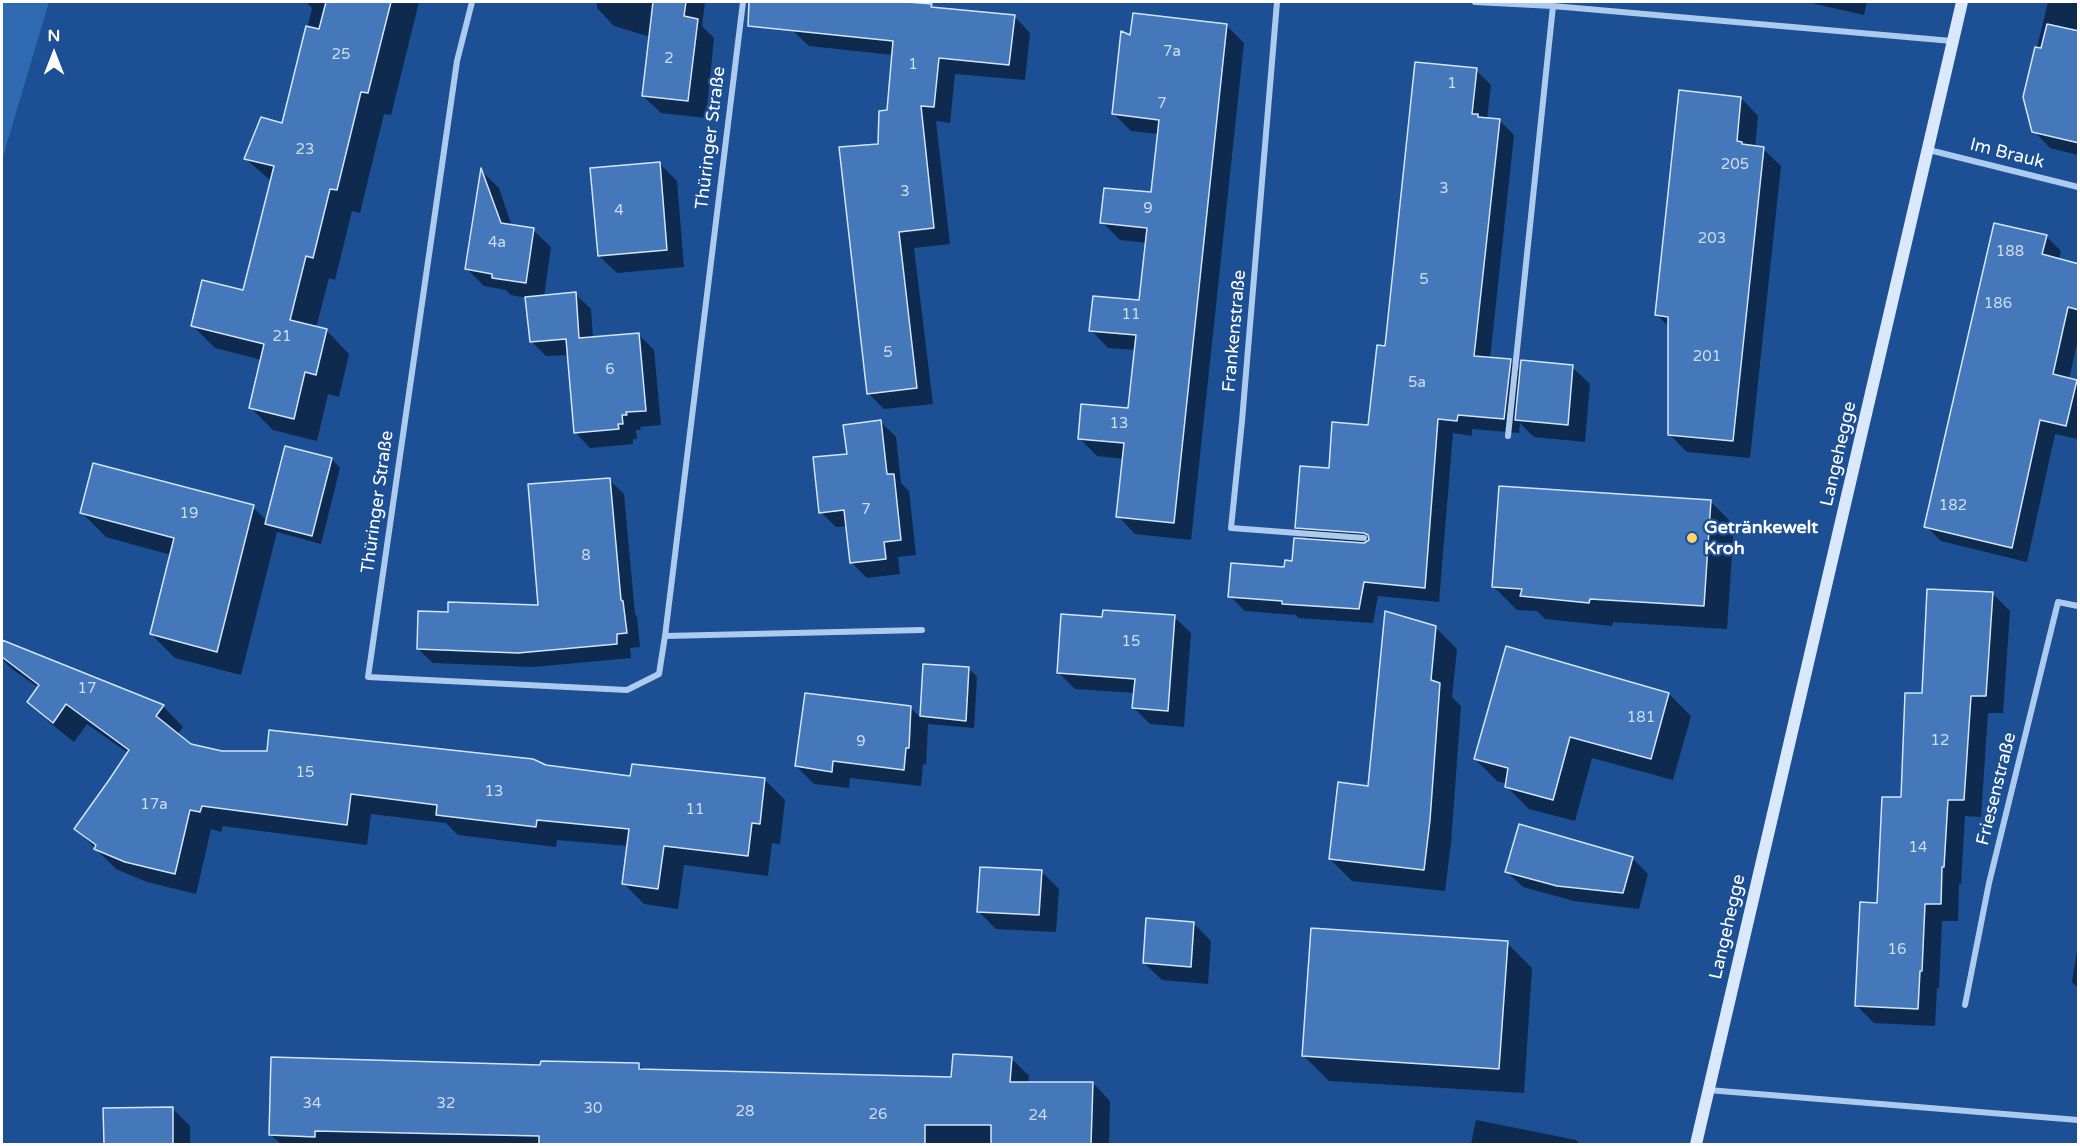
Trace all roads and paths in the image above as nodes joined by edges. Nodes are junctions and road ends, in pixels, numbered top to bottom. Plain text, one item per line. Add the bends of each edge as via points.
1 (472, 2) edge
2 (743, 2) edge
3 (1277, 2) edge
4 (1475, 2) edge
5 (1962, 2) edge
6 (1553, 6) junction
7 (1953, 41) junction
8 (1929, 150) junction
9 (2079, 187) edge
10 (1508, 436) dead end
11 (1364, 538) dead end
12 (2079, 606) edge
13 (922, 630) dead end
14 (665, 636) junction
15 (1965, 1005) dead end
16 (1708, 1090) junction
17 (2079, 1120) edge
18 (1696, 1144) edge

1 - 14 street, Thüringer Straße via 457,61 368,677 627,690 659,674
2 - 14 street, Thüringer Straße
3 - 11 street, Frankenstraße via 1231,528
4 - 6 street
5 - 7 street, Langehegge
6 - 7 street
6 - 10 street
7 - 8 street, Langehegge
8 - 9 street, Im Brauk
8 - 16 street, Langehegge
12 - 15 street, Friesenstraße via 2058,602 1989,883
13 - 14 street
16 - 17 street
16 - 18 street, Langehegge

